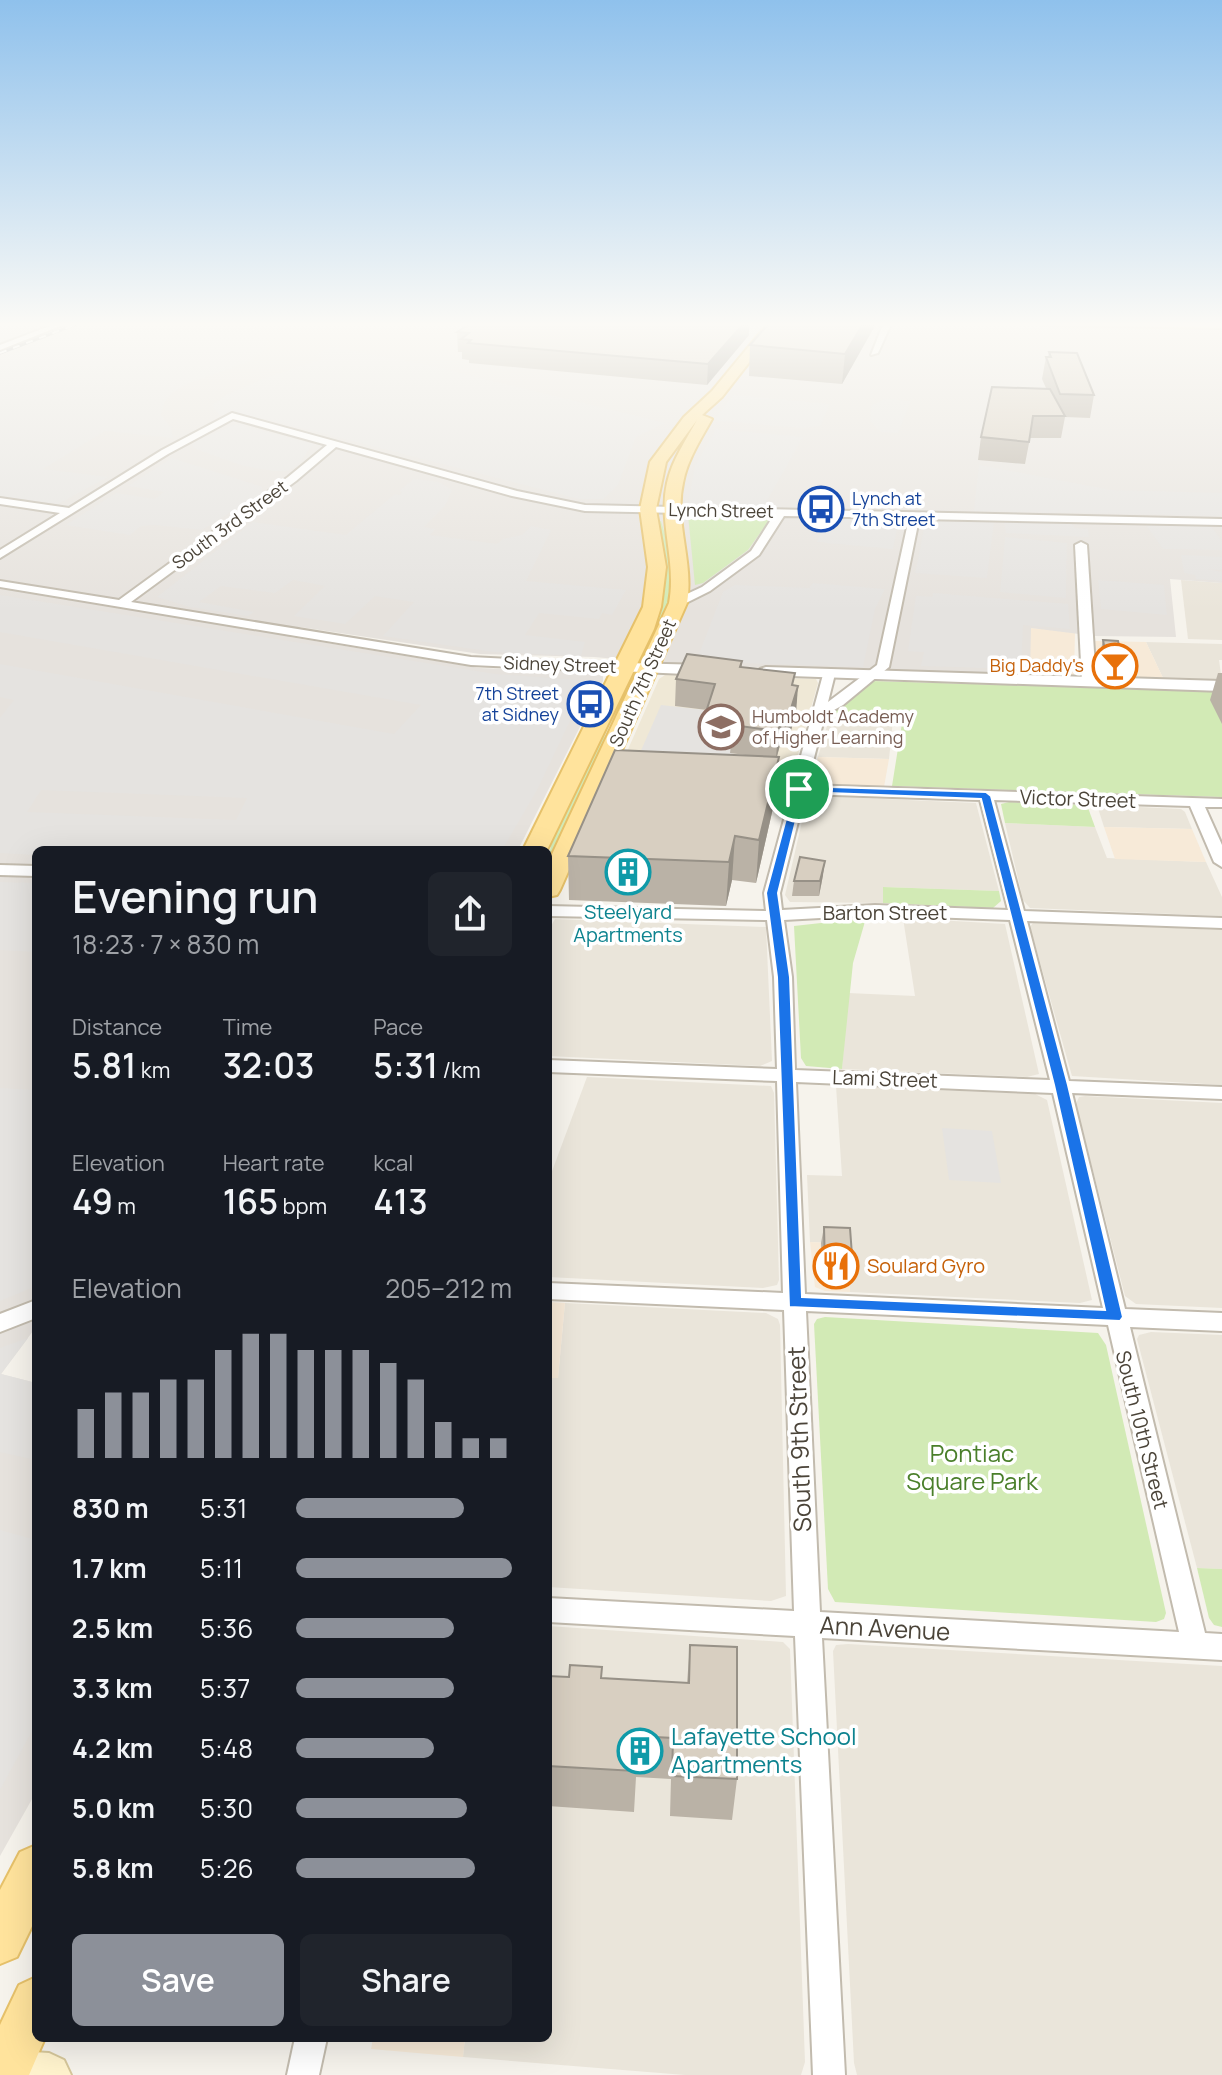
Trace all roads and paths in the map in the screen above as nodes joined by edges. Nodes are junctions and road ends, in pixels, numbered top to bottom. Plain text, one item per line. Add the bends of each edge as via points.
1 (227, 419) edge
2 (242, 419) edge
3 (690, 419) edge
4 (705, 419) edge
5 (334, 444) junction
6 (0, 501) edge
7 (648, 509) junction
8 (673, 510) junction
9 (70, 511) junction
10 (781, 512) junction
11 (915, 514) junction
12 (1222, 522) edge
13 (1081, 545) dead end
14 (0, 555) edge
15 (0, 584) edge
16 (123, 602) junction
17 (678, 603) junction
18 (625, 668) junction
19 (651, 668) junction
20 (722, 671) edge
21 (750, 672) edge
22 (829, 674) junction
23 (874, 675) junction
24 (1089, 682) junction
25 (1222, 686) edge
26 (819, 713) junction
27 (737, 787) edge
28 (799, 789) junction
29 (986, 796) junction
30 (1196, 803) junction
31 (1222, 803) edge
32 (537, 846) edge
33 (1222, 862) edge
34 (0, 870) edge
35 (32, 871) edge
36 (552, 883) edge
37 (552, 911) edge
38 (776, 915) junction
39 (1016, 915) junction
40 (1222, 923) edge
41 (552, 1066) edge
42 (786, 1075) junction
43 (1061, 1085) junction
44 (1222, 1093) edge
45 (552, 1291) edge
46 (795, 1303) junction
47 (32, 1311) edge
48 (1115, 1317) junction
49 (1222, 1322) edge
50 (0, 1323) edge
51 (552, 1610) edge
52 (809, 1625) junction
53 (1195, 1645) junction
54 (1222, 1647) edge
55 (19, 1895) edge
56 (0, 1940) edge
57 (32, 2015) edge
58 (310, 2042) edge
59 (14, 2073) edge
60 (303, 2075) edge
61 (829, 2075) edge

1 - 9 street, Lynch Street
2 - 5 street, Lynch Street
3 - 7 main road via 661,456
4 - 8 main road via 679,470
5 - 7 street, Lynch Street via 516,494 585,508
5 - 16 street, South 3rd Street
6 - 9 street
7 - 8 street, Lynch Street
7 - 18 main road, South 7th Street via 657,567 652,607
8 - 10 street, Lynch Street
8 - 17 main road via 683,559
9 - 14 street
10 - 11 street, Lynch Street
10 - 17 street, South 7th Street via 755,553
11 - 12 street, Lynch Street
11 - 23 street via 885,662
13 - 24 street
15 - 16 street, Sidney Street
16 - 18 street, Sidney Street via 471,661
17 - 19 main road, South 7th Street
18 - 19 street, Sidney Street
18 - 32 main road, South 7th Street
19 - 20 street, Sidney Street
19 - 36 main road, South 7th Street via 606,783
21 - 22 street
22 - 23 street
22 - 26 street, South 9th Street
23 - 24 street
23 - 26 street
24 - 25 street
26 - 28 street, South 9th Street
27 - 28 street, Victor Street
28 - 29 street, Victor Street
28 - 38 street, South 9th Street via 772,893
29 - 30 street, Victor Street
29 - 39 street, South 10th Street
30 - 31 street, Victor Street
30 - 33 street
34 - 35 street
37 - 38 street, Barton Street
38 - 39 street, Barton Street via 875,910
38 - 42 street, South 9th Street
39 - 40 street, Barton Street
39 - 43 street, South 10th Street
41 - 42 street, Lami Street
42 - 43 street, Lami Street
42 - 46 street, South 9th Street
43 - 44 street, Lami Street
43 - 48 street, South 10th Street
45 - 46 street
46 - 48 street
46 - 52 street, South 9th Street
47 - 50 street
48 - 49 street
48 - 53 street, South 10th Street
51 - 52 street, Ann Avenue
52 - 53 street, Ann Avenue
52 - 61 street, South 9th Street
53 - 54 street, Ann Avenue
55 - 56 main road
57 - 59 main road
58 - 60 street

